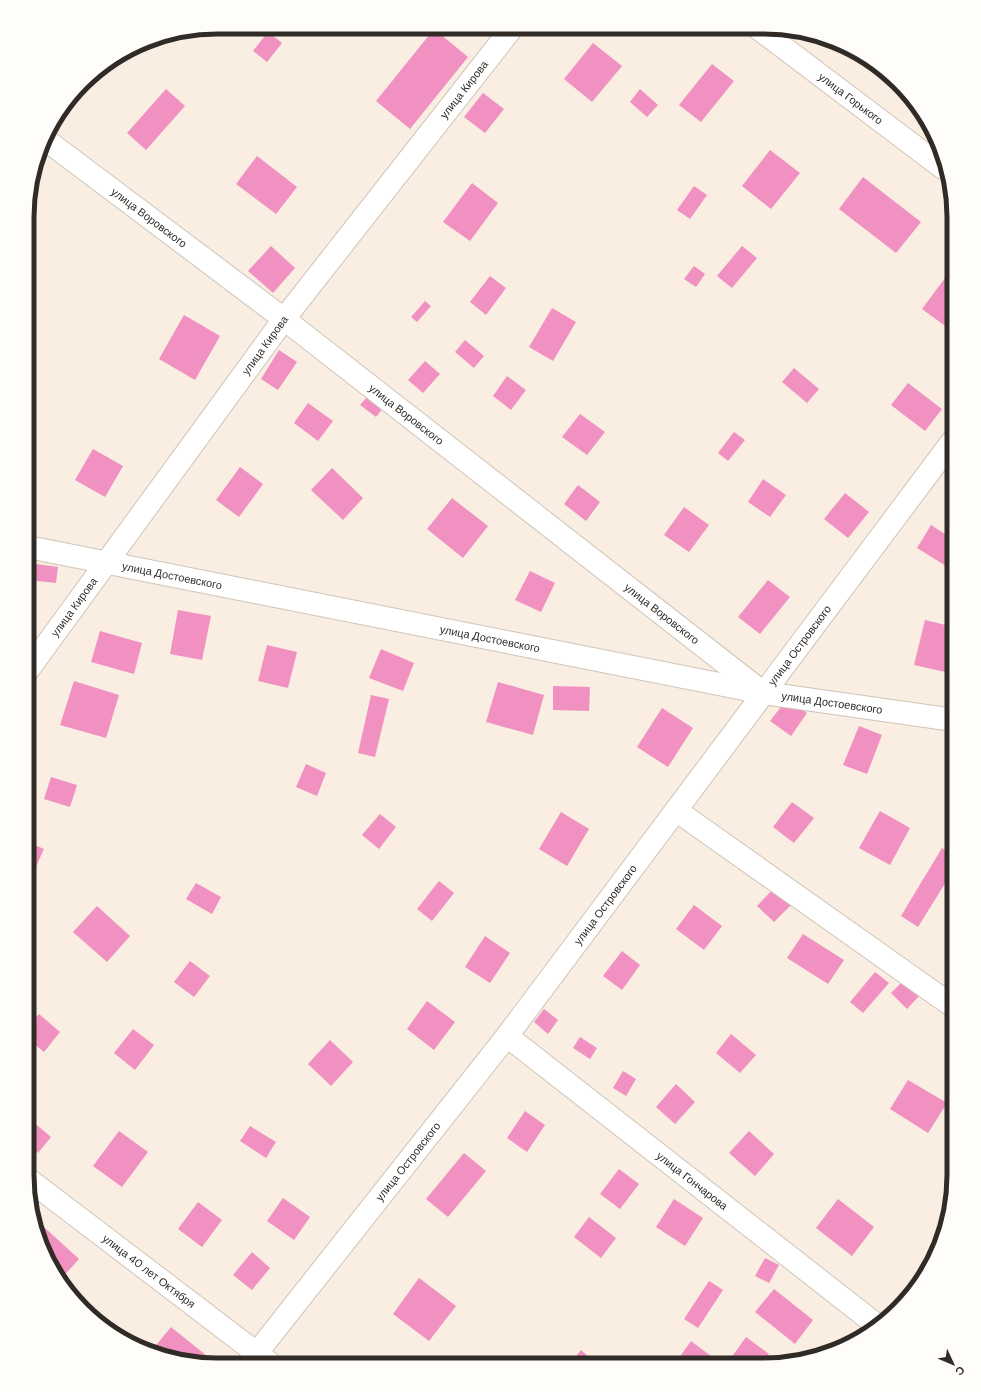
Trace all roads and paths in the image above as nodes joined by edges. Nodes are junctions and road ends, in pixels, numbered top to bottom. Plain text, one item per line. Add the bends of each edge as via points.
1 (507, 34) edge
2 (766, 34) edge
3 (50, 143) edge
4 (940, 166) edge
5 (284, 319) junction
6 (947, 448) edge
7 (34, 548) edge
8 (108, 562) junction
9 (34, 662) edge
10 (764, 693) junction
11 (947, 719) edge
12 (677, 811) junction
13 (947, 1002) edge
14 (506, 1036) junction
15 (34, 1184) edge
16 (873, 1322) edge
17 (255, 1358) edge
18 (260, 1358) edge

1 - 5 street, улица Кирова
2 - 4 street, улица Горького
3 - 5 street, улица Воровского
5 - 8 street, улица Кирова
5 - 10 street, улица Воровского
6 - 10 street, улица Островского
7 - 8 street, улица Достоевского
8 - 9 street, улица Кирова
8 - 10 street, улица Достоевского
10 - 11 street, улица Достоевского
10 - 12 street, улица Островского
12 - 13 street
12 - 14 street, улица Островского
14 - 16 street, улица Гончарова
14 - 18 street, улица Островского
15 - 17 street, улица 40 лет Октября

